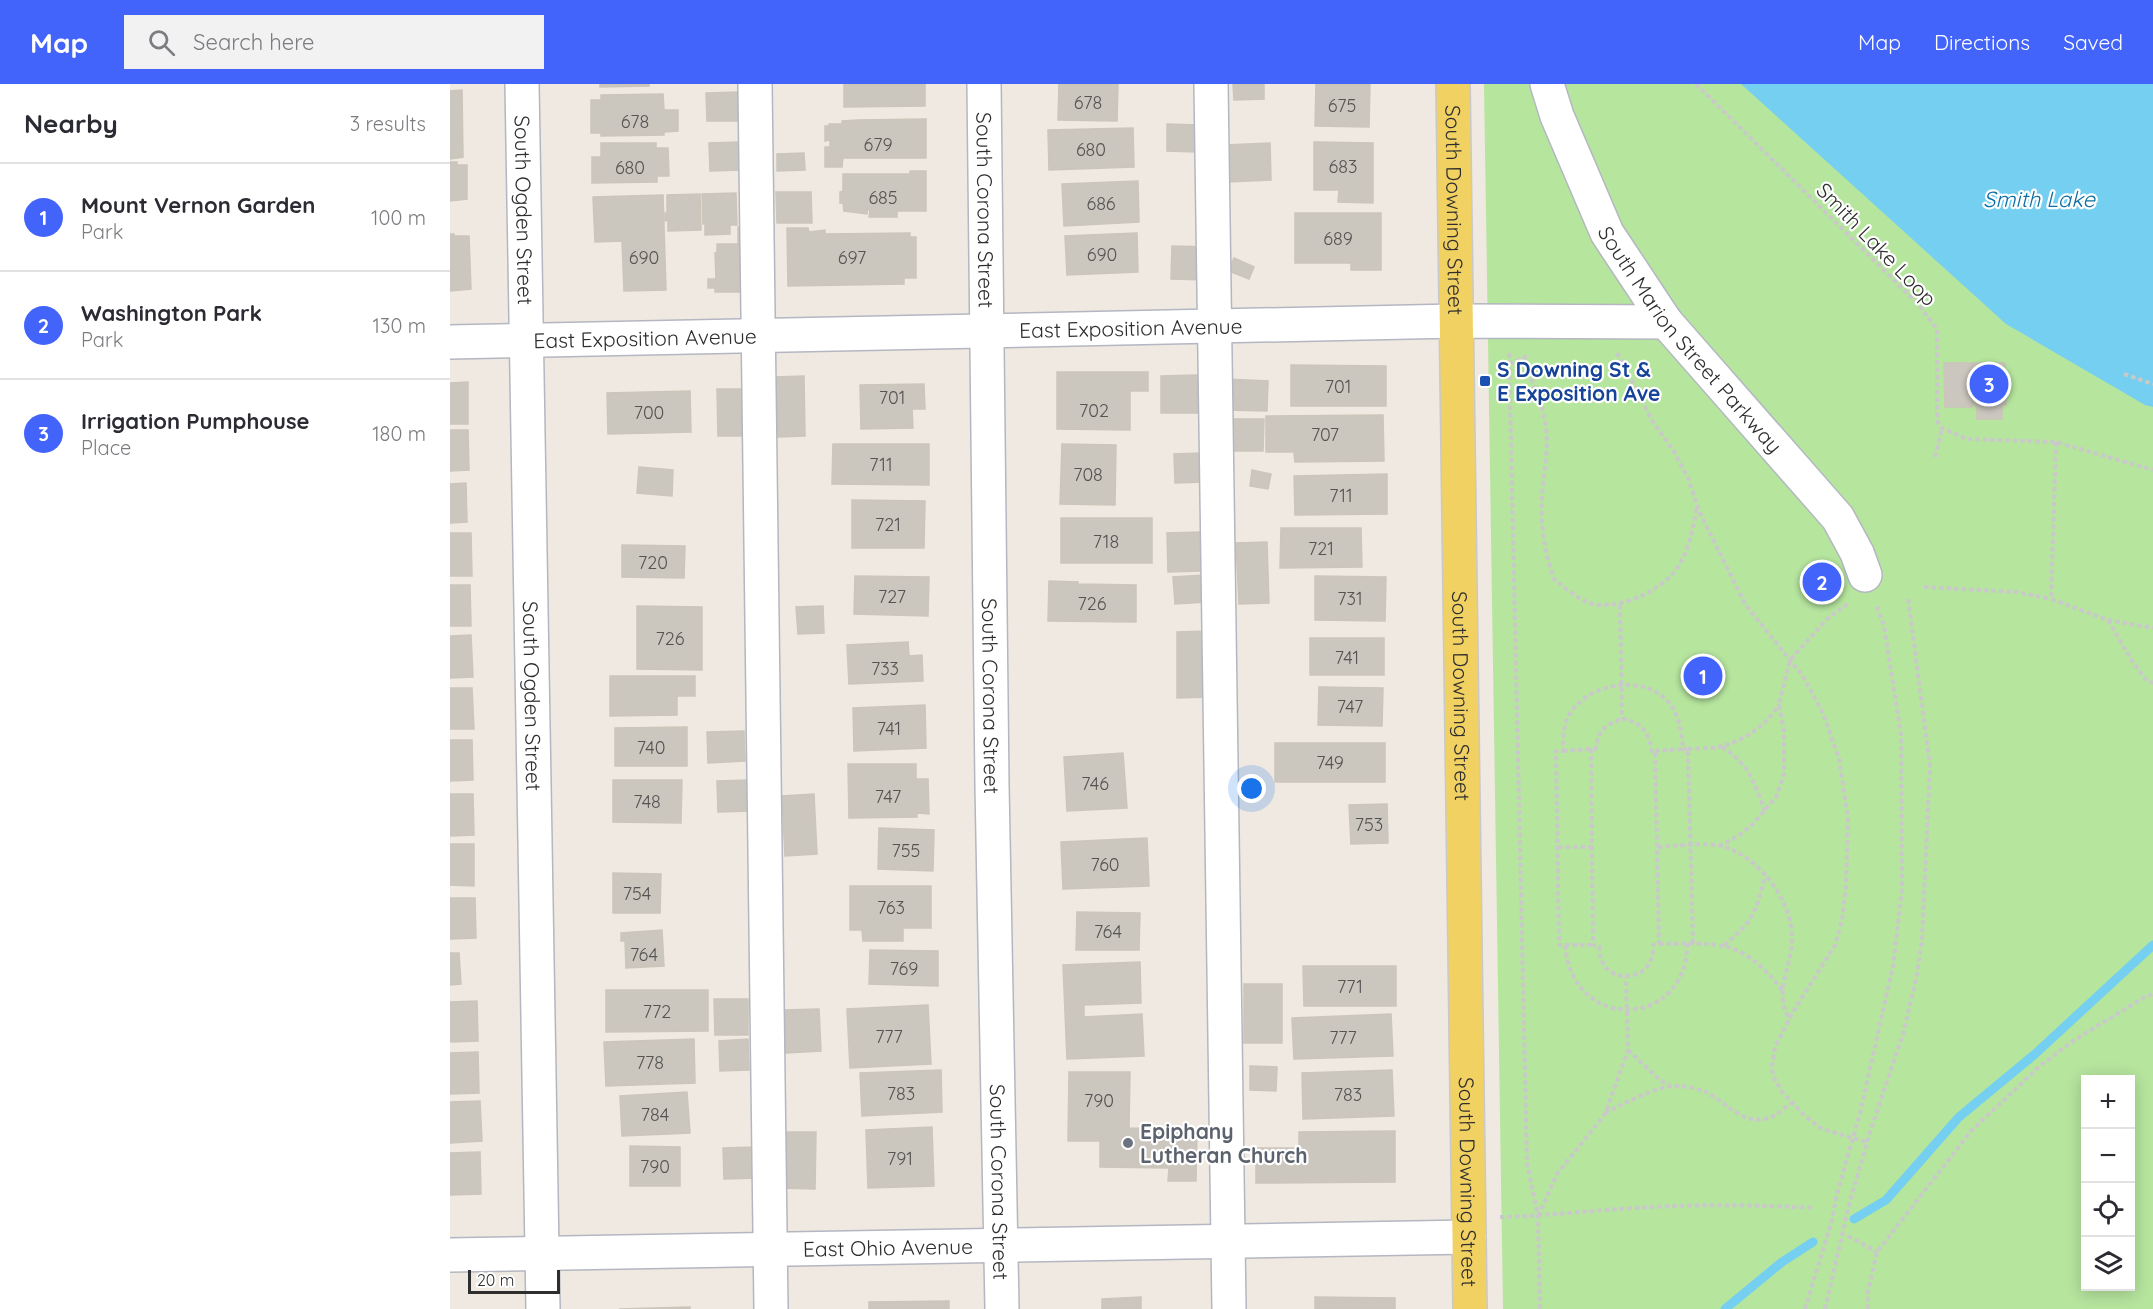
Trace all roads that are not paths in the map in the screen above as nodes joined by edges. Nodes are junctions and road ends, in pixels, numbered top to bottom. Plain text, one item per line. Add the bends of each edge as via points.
1 (522, 84) edge
2 (755, 84) edge
3 (984, 84) edge
4 (1211, 84) edge
5 (1453, 84) edge
6 (1547, 84) edge
7 (1456, 321) junction
8 (1666, 322) junction
9 (1214, 325) junction
10 (987, 331) junction
11 (757, 335) junction
12 (526, 340) junction
13 (450, 342) edge
14 (1868, 582) road end
15 (1469, 1237) junction
16 (1227, 1241) junction
17 (1001, 1246) junction
18 (770, 1249) junction
19 (542, 1253) junction
20 (450, 1255) edge
21 (543, 1309) edge
22 (771, 1309) edge
23 (1002, 1309) edge
24 (1229, 1309) edge
25 (1470, 1309) edge

1 - 12 street, South Ogden Street
2 - 11 street
3 - 10 street, South Corona Street
4 - 9 street
5 - 7 main road, South Downing Street
6 - 8 street, South Marion Street Parkway via 1607,233
7 - 8 street, East Exposition Avenue
7 - 9 street, East Exposition Avenue
7 - 15 main road, South Downing Street
8 - 14 street, South Marion Street Parkway via 1838,518
9 - 10 street, East Exposition Avenue
9 - 16 street
10 - 11 street, East Exposition Avenue
10 - 17 street, South Corona Street
11 - 12 street, East Exposition Avenue
11 - 18 street
12 - 13 street, East Exposition Avenue
12 - 19 street, South Ogden Street
15 - 16 street, East Ohio Avenue
15 - 25 main road, South Downing Street
16 - 17 street, East Ohio Avenue
16 - 24 street
17 - 18 street, East Ohio Avenue
17 - 23 street, South Corona Street
18 - 19 street, East Ohio Avenue
18 - 22 street
19 - 20 street, East Ohio Avenue
19 - 21 street, South Ogden Street

